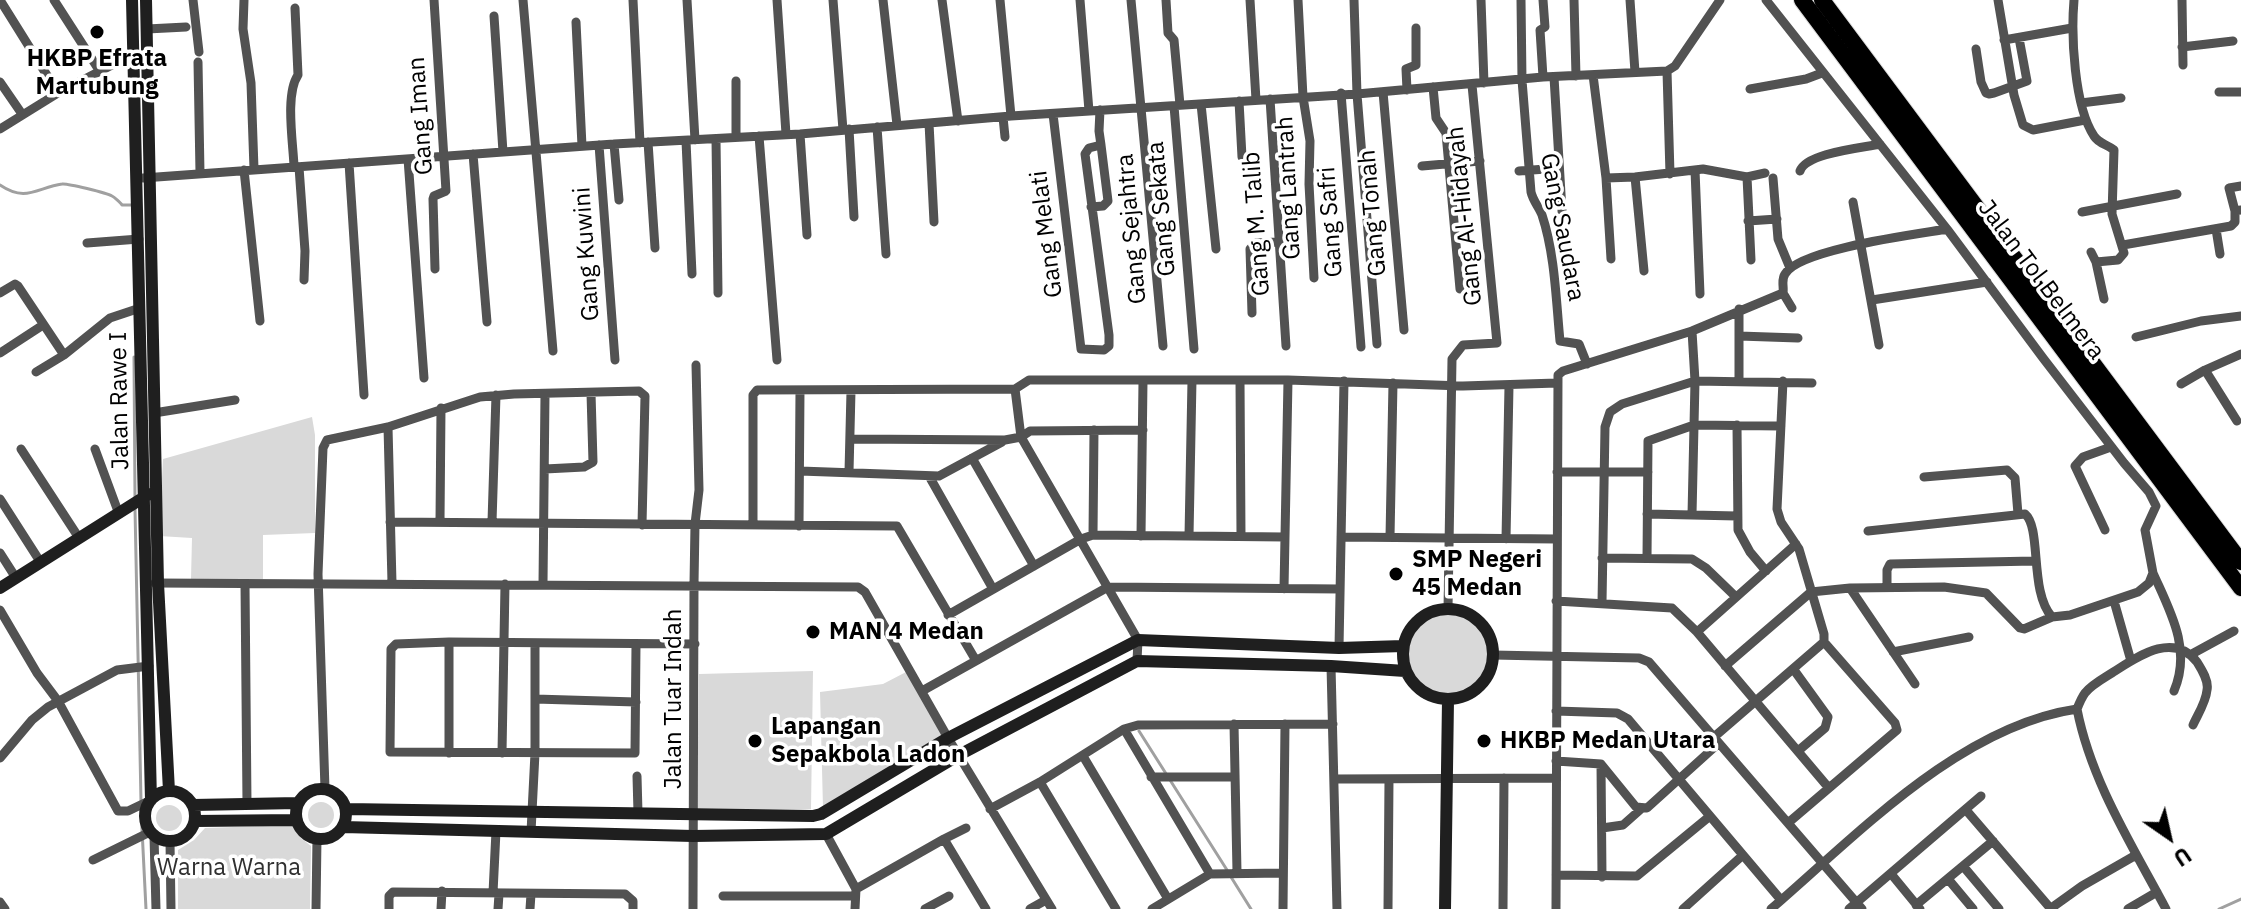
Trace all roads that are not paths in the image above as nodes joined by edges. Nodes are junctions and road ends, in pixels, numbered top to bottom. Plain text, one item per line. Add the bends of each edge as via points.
1 (0, 0) edge
2 (54, 0) edge
3 (132, 0) edge
4 (146, 0) edge
5 (193, 0) edge
6 (244, 0) edge
7 (434, 0) edge
8 (523, 0) edge
9 (633, 0) edge
10 (687, 0) edge
11 (777, 0) edge
12 (833, 0) edge
13 (883, 0) edge
14 (942, 0) edge
15 (1000, 0) edge
16 (1080, 0) edge
17 (1131, 0) edge
18 (1166, 0) edge
19 (1250, 0) edge
20 (1298, 0) edge
21 (1354, 0) edge
22 (1481, 0) edge
23 (1521, 0) edge
24 (1543, 0) edge
25 (1574, 0) edge
26 (1630, 0) edge
27 (1720, 0) edge
28 (1766, 0) edge
29 (1802, 0) edge
30 (1822, 0) edge
31 (1998, 0) edge
32 (2074, 0) edge
33 (2182, 0) edge
34 (295, 8) dead end
35 (494, 16) dead end
36 (576, 22) dead end
37 (186, 27) dead end
38 (1416, 28) dead end
39 (2072, 28) junction
40 (147, 29) junction
41 (2019, 38) junction
42 (2004, 40) junction
43 (2233, 41) dead end
44 (2182, 47) junction
45 (1976, 49) dead end
46 (133, 54) junction
47 (2183, 65) dead end
48 (99, 70) junction
49 (1667, 71) junction
50 (1635, 72) junction
51 (1822, 73) junction
52 (1593, 75) junction
53 (1576, 76) junction
54 (1548, 77) junction
55 (1522, 80) junction
56 (736, 81) dead end
57 (0, 82) edge
58 (1484, 83) junction
59 (1472, 85) junction
60 (1433, 87) junction
61 (2013, 87) junction
62 (1750, 89) dead end
63 (1407, 90) junction
64 (1383, 92) junction
65 (2219, 92) dead end
66 (2241, 92) edge
67 (58, 93) junction
68 (1341, 93) junction
69 (1357, 94) junction
70 (1303, 97) junction
71 (2121, 98) dead end
72 (1270, 99) junction
73 (1256, 100) junction
74 (1239, 101) junction
75 (2081, 103) junction
76 (1201, 104) junction
77 (1177, 105) junction
78 (1141, 108) junction
79 (1095, 111) junction
80 (22, 114) junction
81 (1053, 114) junction
82 (1007, 116) junction
83 (2085, 120) junction
84 (958, 121) junction
85 (929, 123) junction
86 (897, 125) junction
87 (877, 127) junction
88 (0, 129) edge
89 (846, 130) junction
90 (786, 134) junction
91 (800, 134) junction
92 (759, 136) junction
93 (736, 137) junction
94 (1005, 137) dead end
95 (716, 139) junction
96 (690, 140) junction
97 (644, 142) junction
98 (614, 144) junction
99 (1880, 144) junction
100 (599, 145) junction
101 (1101, 145) junction
102 (582, 146) junction
103 (536, 150) junction
104 (503, 152) junction
105 (473, 154) junction
106 (443, 156) junction
107 (1242, 157) dead end
108 (408, 159) junction
109 (1480, 161) junction
110 (349, 163) junction
111 (1449, 164) junction
112 (1422, 166) dead end
113 (296, 167) junction
114 (1559, 168) junction
115 (249, 170) junction
116 (1524, 170) junction
117 (1695, 170) junction
118 (1800, 171) dead end
119 (200, 173) junction
120 (1670, 174) junction
121 (150, 177) junction
122 (1635, 177) junction
123 (1747, 177) junction
124 (136, 178) junction
125 (1606, 178) junction
126 (2241, 186) edge
127 (2177, 194) dead end
128 (619, 200) dead end
129 (1853, 202) dead end
130 (2112, 206) junction
131 (1091, 207) junction
132 (2238, 210) edge
133 (2082, 212) dead end
134 (854, 217) dead end
135 (1777, 219) junction
136 (1748, 221) junction
137 (934, 222) dead end
138 (1947, 229) junction
139 (2216, 229) junction
140 (807, 235) dead end
141 (135, 240) junction
142 (1278, 242) junction
143 (87, 243) dead end
144 (1860, 243) junction
145 (1564, 244) dead end
146 (2123, 245) junction
147 (655, 248) dead end
148 (1216, 249) dead end
149 (2091, 252) dead end
150 (886, 254) dead end
151 (2220, 254) dead end
152 (1611, 259) dead end
153 (1751, 260) dead end
154 (2096, 262) junction
155 (1790, 268) junction
156 (435, 269) dead end
157 (1644, 271) dead end
158 (692, 274) dead end
159 (1314, 278) dead end
160 (304, 280) dead end
161 (1987, 282) junction
162 (1460, 289) dead end
163 (0, 293) edge
164 (718, 293) dead end
165 (1783, 293) junction
166 (1700, 294) dead end
167 (2104, 299) dead end
168 (1872, 300) junction
169 (140, 308) junction
170 (1792, 308) dead end
171 (1739, 309) junction
172 (1252, 313) dead end
173 (2241, 316) edge
174 (260, 321) dead end
175 (487, 322) dead end
176 (43, 325) junction
177 (1404, 330) dead end
178 (1692, 331) junction
179 (1739, 336) junction
180 (2136, 337) dead end
181 (1798, 338) dead end
182 (1377, 344) dead end
183 (1879, 345) dead end
184 (1163, 346) dead end
185 (1286, 346) dead end
186 (1361, 347) dead end
187 (1194, 349) dead end
188 (553, 351) dead end
189 (0, 353) edge
190 (2241, 354) edge
191 (64, 355) junction
192 (615, 360) dead end
193 (777, 360) dead end
194 (1587, 364) junction
195 (696, 365) dead end
196 (2205, 370) junction
197 (36, 372) dead end
198 (424, 378) dead end
199 (1192, 380) junction
200 (1240, 380) junction
201 (1288, 380) junction
202 (1143, 381) junction
203 (1344, 381) junction
204 (1695, 381) junction
205 (1739, 381) junction
206 (1783, 381) junction
207 (1393, 383) junction
208 (1557, 383) junction
209 (1812, 383) dead end
210 (2181, 384) dead end
211 (1452, 385) junction
212 (1509, 386) junction
213 (1015, 389) junction
214 (800, 390) junction
215 (851, 391) junction
216 (591, 393) junction
217 (545, 394) junction
218 (364, 395) dead end
219 (496, 395) junction
220 (235, 400) dead end
221 (2241, 404) edge
222 (441, 408) junction
223 (2230, 409) junction
224 (154, 413) junction
225 (2237, 421) dead end
226 (1694, 425) junction
227 (1737, 425) junction
228 (1781, 426) junction
229 (388, 427) junction
230 (1094, 430) junction
231 (1143, 430) junction
232 (1021, 437) junction
233 (851, 439) junction
234 (1005, 440) junction
235 (2111, 447) junction
236 (21, 449) dead end
237 (95, 449) dead end
238 (972, 458) junction
239 (545, 469) junction
240 (800, 471) junction
241 (849, 472) junction
242 (1557, 472) junction
243 (1603, 472) junction
244 (1648, 472) junction
245 (929, 476) junction
246 (1924, 477) dead end
247 (156, 490) junction
248 (0, 499) edge
249 (138, 502) junction
250 (119, 514) junction
251 (1647, 514) junction
252 (2018, 514) junction
253 (1692, 515) junction
254 (1737, 516) junction
255 (440, 521) junction
256 (390, 522) junction
257 (492, 522) junction
258 (695, 524) junction
259 (543, 525) junction
260 (642, 525) junction
261 (753, 525) junction
262 (799, 526) junction
263 (2105, 530) dead end
264 (1868, 531) dead end
265 (1093, 535) junction
266 (1141, 536) junction
267 (1189, 536) junction
268 (1241, 536) junction
269 (1285, 537) junction
270 (1341, 537) junction
271 (1390, 537) junction
272 (79, 538) junction
273 (1450, 538) junction
274 (1081, 539) junction
275 (1506, 539) junction
276 (1557, 539) junction
277 (1796, 544) junction
278 (0, 553) edge
279 (1602, 558) junction
280 (1647, 558) junction
281 (2034, 561) junction
282 (2241, 562) edge
283 (41, 563) junction
284 (1034, 566) junction
285 (1766, 571) junction
286 (2153, 573) junction
287 (16, 578) junction
288 (318, 582) junction
289 (152, 583) junction
290 (392, 583) junction
291 (245, 584) junction
292 (505, 584) junction
293 (543, 584) junction
294 (694, 584) junction
295 (1108, 587) junction
296 (1887, 587) junction
297 (0, 588) edge
298 (1850, 588) junction
299 (2241, 588) edge
300 (993, 589) junction
301 (1284, 589) junction
302 (1340, 589) junction
303 (1811, 592) junction
304 (1736, 597) junction
305 (1556, 601) junction
306 (2114, 601) junction
307 (1602, 603) junction
308 (1448, 609) junction
309 (0, 610) edge
310 (948, 615) junction
311 (2052, 617) junction
312 (2234, 631) dead end
313 (1697, 632) junction
314 (1969, 637) dead end
315 (1138, 640) junction
316 (449, 642) junction
317 (502, 642) junction
318 (1824, 642) junction
319 (535, 643) junction
320 (636, 644) junction
321 (695, 644) junction
322 (1403, 646) junction
323 (1339, 648) junction
324 (1893, 652) junction
325 (2186, 652) junction
326 (1493, 655) junction
327 (1556, 656) junction
328 (975, 659) junction
329 (1137, 661) junction
330 (2131, 661) junction
331 (143, 666) junction
332 (1331, 666) junction
333 (1725, 666) junction
334 (1794, 670) junction
335 (1405, 671) junction
336 (1915, 684) dead end
337 (922, 691) junction
338 (2174, 691) dead end
339 (535, 699) junction
340 (1448, 700) junction
341 (58, 701) junction
342 (636, 702) junction
343 (1756, 703) junction
344 (2077, 709) junction
345 (1556, 711) junction
346 (1234, 724) junction
347 (1285, 724) junction
348 (1333, 724) junction
349 (2193, 725) dead end
350 (1124, 729) junction
351 (948, 738) junction
352 (1717, 740) junction
353 (1798, 751) junction
354 (449, 753) junction
355 (502, 753) junction
356 (535, 753) junction
357 (959, 755) junction
358 (1083, 756) junction
359 (0, 758) edge
360 (1556, 761) junction
361 (1601, 764) junction
362 (637, 776) dead end
363 (1151, 777) junction
364 (1235, 777) junction
365 (1504, 778) junction
366 (1556, 778) junction
367 (1678, 778) junction
368 (1334, 779) junction
369 (1389, 779) junction
370 (1447, 779) junction
371 (1040, 782) junction
372 (1828, 787) junction
373 (325, 789) junction
374 (169, 791) junction
375 (1981, 796) dead end
376 (145, 802) junction
377 (247, 803) junction
378 (298, 803) junction
379 (193, 805) junction
380 (346, 809) junction
381 (990, 809) junction
382 (1641, 809) junction
383 (1966, 810) junction
384 (534, 812) junction
385 (638, 813) junction
386 (693, 814) junction
387 (1710, 816) junction
388 (297, 820) junction
389 (195, 821) junction
390 (1788, 823) junction
391 (343, 827) junction
392 (966, 828) dead end
393 (1602, 828) junction
394 (496, 831) junction
395 (531, 832) junction
396 (152, 834) junction
397 (826, 834) junction
398 (693, 836) junction
399 (317, 838) junction
400 (944, 839) junction
401 (170, 841) junction
402 (1993, 841) junction
403 (1743, 855) junction
404 (2136, 855) junction
405 (93, 860) dead end
406 (1823, 864) junction
407 (1963, 866) junction
408 (1231, 873) junction
409 (1283, 873) junction
410 (1210, 874) junction
411 (1556, 875) junction
412 (1892, 875) junction
413 (1602, 877) junction
414 (1948, 879) junction
415 (442, 891) junction
416 (2157, 892) junction
417 (496, 893) junction
418 (856, 893) junction
419 (531, 894) junction
420 (723, 896) dead end
421 (744, 896) junction
422 (949, 896) dead end
423 (1168, 899) junction
424 (1781, 900) junction
425 (0, 902) edge
426 (1049, 904) edge
427 (1856, 907) edge
428 (1918, 907) edge
429 (5, 909) edge
430 (156, 909) edge
431 (171, 909) edge
432 (316, 909) edge
433 (389, 909) edge
434 (441, 909) edge
435 (498, 909) edge
436 (530, 909) edge
437 (633, 909) edge
438 (693, 909) edge
439 (745, 909) edge
440 (855, 909) edge
441 (925, 909) edge
442 (986, 909) edge
443 (1030, 909) edge
444 (1116, 909) edge
445 (1152, 909) edge
446 (1283, 909) edge
447 (1337, 909) edge
448 (1388, 909) edge
449 (1445, 909) edge
450 (1503, 909) edge
451 (1556, 909) edge
452 (1683, 909) edge
453 (1771, 909) edge
454 (1973, 909) edge
455 (1999, 909) edge
456 (2050, 909) edge
457 (2128, 909) edge
458 (2166, 909) edge

1 - 67 street
2 - 48 street
3 - 46 street, Jalan Rawe I
4 - 40 street, Jalan Rawe I
5 - 119 street
6 - 115 street via 251,83
7 - 106 street, Gang Iman
8 - 103 street
9 - 97 street
10 - 96 street
11 - 90 street
12 - 89 street
13 - 86 street
14 - 84 street
15 - 82 street
16 - 79 street
17 - 78 street, Gang Sejahtra
18 - 77 street, Gang Sekata
19 - 73 street
20 - 70 street, Gang Lantrah
21 - 69 street
22 - 58 street
23 - 55 street, Gang Saudara
24 - 54 street via 1545,27 1540,30
25 - 53 street
26 - 50 street
27 - 49 street
28 - 51 street
29 - 299 highway, Jalan Tol Belmera
30 - 282 highway, Jalan Tol Belmera
31 - 42 street
32 - 39 street
33 - 44 street
34 - 113 street
35 - 104 street
36 - 102 street
37 - 40 street
38 - 63 street via 1416,65 1406,69
39 - 41 street
39 - 75 street
40 - 121 street, Jalan Rawe I
41 - 42 street
41 - 61 street via 2027,81
42 - 61 street
43 - 44 street
44 - 47 street
45 - 61 street via 1986,93
46 - 48 street
46 - 124 street, Jalan Rawe I
48 - 67 street
49 - 50 street
49 - 120 street
50 - 52 street
51 - 62 street
51 - 99 street
52 - 53 street
52 - 125 street
53 - 54 street
54 - 55 street
54 - 114 street
55 - 58 street
55 - 116 street, Gang Saudara
56 - 93 street
57 - 80 street
58 - 59 street
59 - 60 street
59 - 109 street, Gang Al-Hidayah
60 - 63 street
60 - 111 street
61 - 83 street via 2028,130
63 - 64 street
64 - 69 street
64 - 177 street, Gang Tonah
65 - 66 street
67 - 80 street
68 - 69 street
68 - 70 street
68 - 186 street, Gang Safri
69 - 182 street
70 - 72 street
70 - 159 street, Gang Lantrah via 1310,141
71 - 75 street
72 - 73 street
72 - 142 street, Gang M. Talib
73 - 74 street
74 - 76 street
74 - 107 street
75 - 83 street
76 - 77 street
76 - 148 street
77 - 78 street
77 - 187 street, Gang Sekata
78 - 79 street
78 - 184 street, Gang Sejahtra
79 - 81 street
79 - 101 street
80 - 88 street
81 - 82 street
81 - 131 street, Gang Melati via 1081,349 1104,350 1109,346
82 - 84 street
82 - 94 street
83 - 130 street via 2096,141 2114,150
84 - 85 street
85 - 86 street
85 - 137 street
86 - 87 street
87 - 89 street
87 - 150 street
89 - 91 street
89 - 134 street
90 - 91 street
90 - 92 street
91 - 140 street
92 - 93 street
92 - 193 street
93 - 95 street
95 - 96 street
95 - 164 street
96 - 97 street
96 - 158 street
97 - 98 street
97 - 147 street
98 - 100 street
98 - 128 street
99 - 118 street via 1806,161
99 - 138 street
100 - 102 street
100 - 192 street, Gang Kuwini
101 - 131 street via 1085,154
101 - 131 street via 1108,201
102 - 103 street
103 - 104 street
103 - 188 street
104 - 105 street
105 - 106 street
105 - 175 street
106 - 108 street
106 - 156 street, Gang Iman via 446,191 433,199
108 - 110 street
108 - 198 street
109 - 111 street
109 - 211 street, Gang Al-Hidayah via 1497,343 1459,348 1452,359
110 - 113 street
110 - 218 street
111 - 112 street
111 - 162 street
113 - 115 street
113 - 160 street
114 - 116 street
114 - 145 street
115 - 119 street
115 - 174 street
116 - 194 street, Gang Saudara via 1550,252 1560,341 1579,344
117 - 120 street
117 - 123 street
117 - 166 street
119 - 121 street
120 - 122 street
121 - 124 street
121 - 224 street, Jalan Rawe I
122 - 125 street
122 - 157 street
123 - 135 street via 1769,176
123 - 136 street
124 - 141 street, Jalan Rawe I
125 - 152 street
126 - 132 street via 2229,188
127 - 130 street
129 - 144 street
130 - 133 street
130 - 146 street
132 - 139 street via 2235,224
135 - 136 street
135 - 155 street via 1778,239
136 - 153 street
138 - 144 street
138 - 161 street
139 - 146 street
139 - 151 street
141 - 143 street
141 - 169 street, Jalan Rawe I
142 - 172 street via 1256,243 1250,249
142 - 185 street, Gang M. Talib
144 - 155 street
144 - 168 street
146 - 154 street via 2118,260
149 - 154 street
154 - 167 street
155 - 165 street via 1783,277
161 - 168 street
161 - 235 street
163 - 176 street via 16,285
165 - 170 street
165 - 171 street
168 - 183 street
169 - 191 street via 110,318
169 - 249 street, Jalan Rawe I
171 - 178 street
171 - 179 street
173 - 180 street
176 - 189 street
176 - 191 street
178 - 194 street
178 - 204 street
179 - 181 street
179 - 205 street
190 - 196 street
191 - 197 street
194 - 208 street via 1561,372
195 - 258 street, Jalan Tuar Indah
196 - 210 street
196 - 223 street
199 - 200 street
199 - 202 street
199 - 267 street
200 - 201 street
200 - 268 street
201 - 203 street
201 - 269 street
202 - 213 street via 1029,380
202 - 231 street
203 - 207 street
203 - 270 street
204 - 205 street
204 - 226 street
204 - 243 street via 1610,412
205 - 206 street
206 - 209 street
206 - 228 street
207 - 211 street
207 - 271 street
208 - 212 street
208 - 242 street
211 - 212 street
211 - 273 street
212 - 275 street
213 - 215 street
213 - 232 street
214 - 215 street
214 - 240 street
214 - 261 street via 757,390 753,395
215 - 233 street
216 - 217 street
216 - 239 street via 593,462
216 - 260 street via 639,391 645,396
217 - 219 street
217 - 239 street
219 - 222 street
219 - 257 street
220 - 224 street
221 - 223 street
222 - 229 street
222 - 255 street
223 - 225 street
224 - 247 street, Jalan Rawe I
226 - 227 street
226 - 244 street via 1648,441
226 - 253 street
227 - 228 street
227 - 254 street
228 - 277 street via 1777,509
229 - 256 street
229 - 288 street via 324,443
230 - 231 street
230 - 232 street via 1030,431
230 - 265 street
231 - 266 street
232 - 234 street
232 - 274 street
233 - 234 street
233 - 241 street
234 - 238 street
235 - 263 street via 2083,457 2075,466
235 - 286 street via 2155,501 2145,530
236 - 272 street
237 - 250 street
238 - 245 street via 943,475
238 - 284 street
239 - 259 street
240 - 241 street
240 - 262 street
241 - 245 street
242 - 243 street
242 - 276 street
243 - 244 street
243 - 279 street
244 - 251 street
245 - 300 street
246 - 252 street via 2007,470 2015,478
247 - 249 street
247 - 289 street, Jalan Rawe I
248 - 283 street
249 - 250 street
249 - 289 street, Jalan Rawe I
250 - 272 street
251 - 253 street
251 - 280 street
252 - 264 street
252 - 281 street via 2025,514 2032,525
253 - 254 street
254 - 285 street via 1744,543
255 - 256 street
255 - 257 street
256 - 290 street
257 - 259 street
258 - 260 street
258 - 261 street
258 - 294 street, Jalan Tuar Indah
259 - 260 street
259 - 293 street
261 - 262 street
262 - 310 street via 897,526
265 - 266 street
265 - 274 street
266 - 267 street
267 - 268 street
268 - 269 street
269 - 301 street
270 - 271 street
270 - 302 street
271 - 273 street
272 - 283 street
273 - 275 street
273 - 308 street
274 - 284 street
274 - 295 street
275 - 276 street
276 - 305 street
277 - 285 street
277 - 303 street
278 - 287 street
279 - 280 street
279 - 307 street
280 - 304 street via 1692,559
281 - 296 street via 1890,564
281 - 311 street
283 - 287 street
284 - 300 street
285 - 304 street
286 - 306 street via 2138,592
286 - 325 street
287 - 297 street
288 - 290 street
288 - 291 street
288 - 373 street
289 - 291 street
289 - 331 street, Jalan Rawe I
289 - 374 street, Jalan Rawe I
290 - 292 street
291 - 377 street
292 - 293 street
292 - 317 street
293 - 294 street
294 - 321 street, Jalan Tuar Indah
294 - 337 street via 858,587
295 - 301 street
295 - 315 street
295 - 328 street
296 - 298 street
296 - 311 street via 1986,593 2024,629
298 - 303 street
298 - 324 street
300 - 310 street
301 - 302 street
302 - 323 street
303 - 318 street
303 - 333 street
304 - 313 street
305 - 307 street
305 - 327 street
306 - 311 street
306 - 330 street
307 - 313 street via 1672,608
308 - 322 street via 1419,619
308 - 326 street via 1481,622
309 - 341 street
310 - 328 street
312 - 325 street
313 - 333 street
314 - 324 street
315 - 323 street
315 - 329 street
315 - 351 street
316 - 317 street
316 - 354 street
316 - 354 street via 392,645 389,750
317 - 319 street
317 - 355 street
318 - 334 street
318 - 372 street via 1897,730
319 - 320 street
319 - 339 street
320 - 321 street
320 - 342 street
321 - 386 street, Jalan Tuar Indah
322 - 323 street
322 - 335 street
324 - 336 street
325 - 330 street via 2156,648
325 - 338 street
325 - 349 street via 2208,684
326 - 327 street
326 - 340 street via 1480,687
327 - 345 street
327 - 352 street via 1649,662
328 - 337 street
329 - 332 street
329 - 357 street
330 - 344 street via 2085,693
331 - 341 street via 108,674
331 - 376 street, Jalan Rawe I
332 - 335 street
332 - 348 street
333 - 343 street
334 - 343 street
334 - 353 street via 1828,717 1825,728
335 - 340 street via 1415,686
337 - 351 street
339 - 342 street
339 - 356 street
340 - 370 street
341 - 359 street via 32,720
341 - 376 street via 118,811
342 - 356 street via 635,753
343 - 352 street
343 - 353 street
344 - 404 street via 2090,755
344 - 406 street via 2023,723 1956,756
345 - 360 street
345 - 367 street via 1622,715
346 - 347 street
346 - 350 street
346 - 364 street
347 - 348 street
347 - 409 street
348 - 368 street
350 - 358 street
350 - 363 street
351 - 357 street
351 - 386 street via 821,814
352 - 367 street
352 - 390 street
353 - 372 street
354 - 355 street
355 - 356 street
356 - 384 street
357 - 381 street
357 - 397 street
358 - 371 street
358 - 423 street
360 - 361 street
360 - 366 street
361 - 382 street
361 - 393 street
362 - 385 street
363 - 364 street
363 - 410 street
364 - 408 street
365 - 366 street
365 - 370 street
365 - 450 street
366 - 411 street
367 - 382 street
367 - 387 street
368 - 369 street
368 - 447 street
369 - 370 street
369 - 448 street
370 - 449 street
371 - 381 street
371 - 444 street
372 - 390 street
373 - 378 street via 309,791
373 - 380 street via 339,796
374 - 376 street
374 - 379 street via 183,794
375 - 383 street
376 - 396 street
377 - 378 street
377 - 379 street
378 - 388 street
379 - 389 street
380 - 384 street
380 - 391 street
381 - 426 street
382 - 393 street via 1623,825
383 - 402 street
383 - 412 street
384 - 385 street
384 - 395 street
385 - 386 street
386 - 398 street, Jalan Tuar Indah
387 - 403 street
387 - 413 street via 1641,875
388 - 389 street
388 - 399 street via 304,832
389 - 401 street via 186,836
390 - 406 street
391 - 394 street
391 - 399 street via 332,836
392 - 400 street
393 - 413 street
394 - 395 street
394 - 417 street
395 - 398 street
396 - 401 street
396 - 405 street
396 - 430 street
397 - 398 street
397 - 418 street
398 - 438 street, Jalan Tuar Indah
399 - 432 street
400 - 418 street
400 - 442 street
401 - 431 street
402 - 407 street
402 - 456 street
403 - 424 street
403 - 452 street
404 - 416 street
404 - 456 street
406 - 424 street
406 - 427 street
407 - 414 street
407 - 455 street
408 - 409 street
408 - 410 street
409 - 446 street
410 - 423 street
411 - 413 street
411 - 451 street
412 - 427 street
412 - 428 street
414 - 428 street
414 - 454 street
415 - 417 street
415 - 433 street via 393,892
415 - 434 street
416 - 457 street
416 - 458 street
417 - 419 street
417 - 435 street
418 - 421 street
418 - 440 street
419 - 436 street
419 - 437 street via 625,894
420 - 421 street
421 - 439 street
422 - 441 street
423 - 445 street
424 - 453 street
425 - 429 street
426 - 443 street

